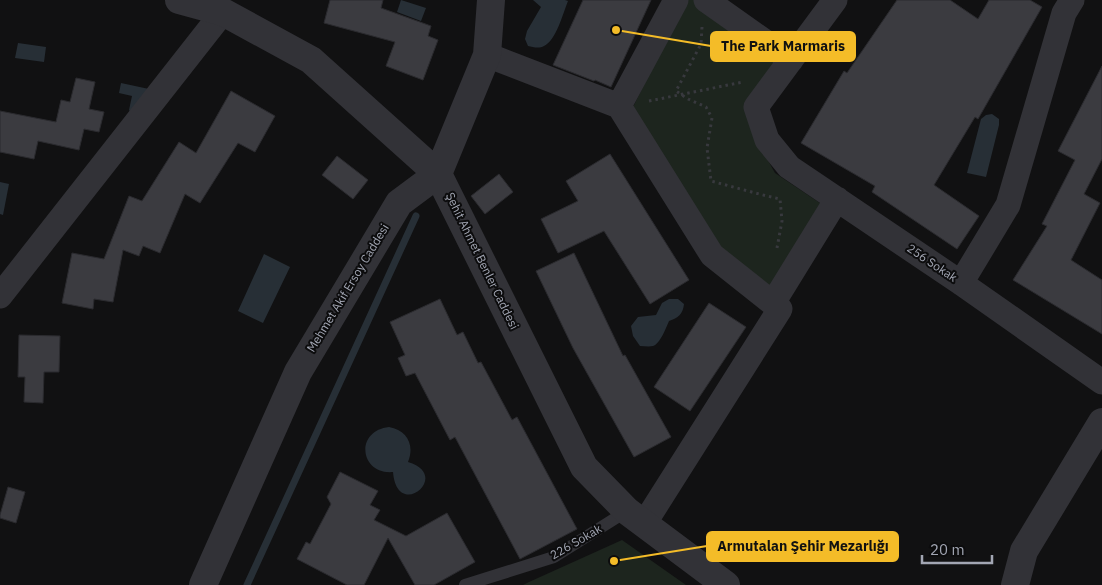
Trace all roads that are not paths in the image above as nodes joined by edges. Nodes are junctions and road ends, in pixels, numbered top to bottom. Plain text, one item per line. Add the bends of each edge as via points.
1 (179, 0) edge
2 (491, 0) edge
3 (676, 0) edge
4 (706, 0) edge
5 (834, 0) edge
6 (1072, 0) edge
7 (223, 12) junction
8 (487, 55) junction
9 (786, 67) junction
10 (619, 106) junction
11 (438, 174) junction
12 (837, 199) junction
13 (961, 283) junction
14 (0, 296) edge
15 (773, 303) junction
16 (1102, 382) edge
17 (1102, 422) edge
18 (635, 518) junction
19 (203, 585) edge
20 (465, 585) edge
21 (726, 585) edge
22 (1015, 585) edge

1 - 7 street, Şehit Ahmet Benler Caddesi
2 - 8 street
3 - 10 street
4 - 9 street
5 - 9 street
6 - 13 street via 1064,13 1008,205
7 - 11 street, Şehit Ahmet Benler Caddesi via 311,60
7 - 14 street
8 - 10 street
8 - 11 street
9 - 12 street, 256 Sokak via 756,107 767,140 788,167
10 - 15 street via 712,255
11 - 18 street, Şehit Ahmet Benler Caddesi via 584,467
11 - 19 street, Mehmet Akif Ersoy Caddesi via 399,203 298,372
12 - 13 street, 256 Sokak
12 - 15 street
13 - 16 street, 256 Sokak
15 - 18 street via 780,309
17 - 22 street via 1024,551
18 - 20 lane, 226 Sokak via 554,557
18 - 21 street, Şehit Ahmet Benler Caddesi

